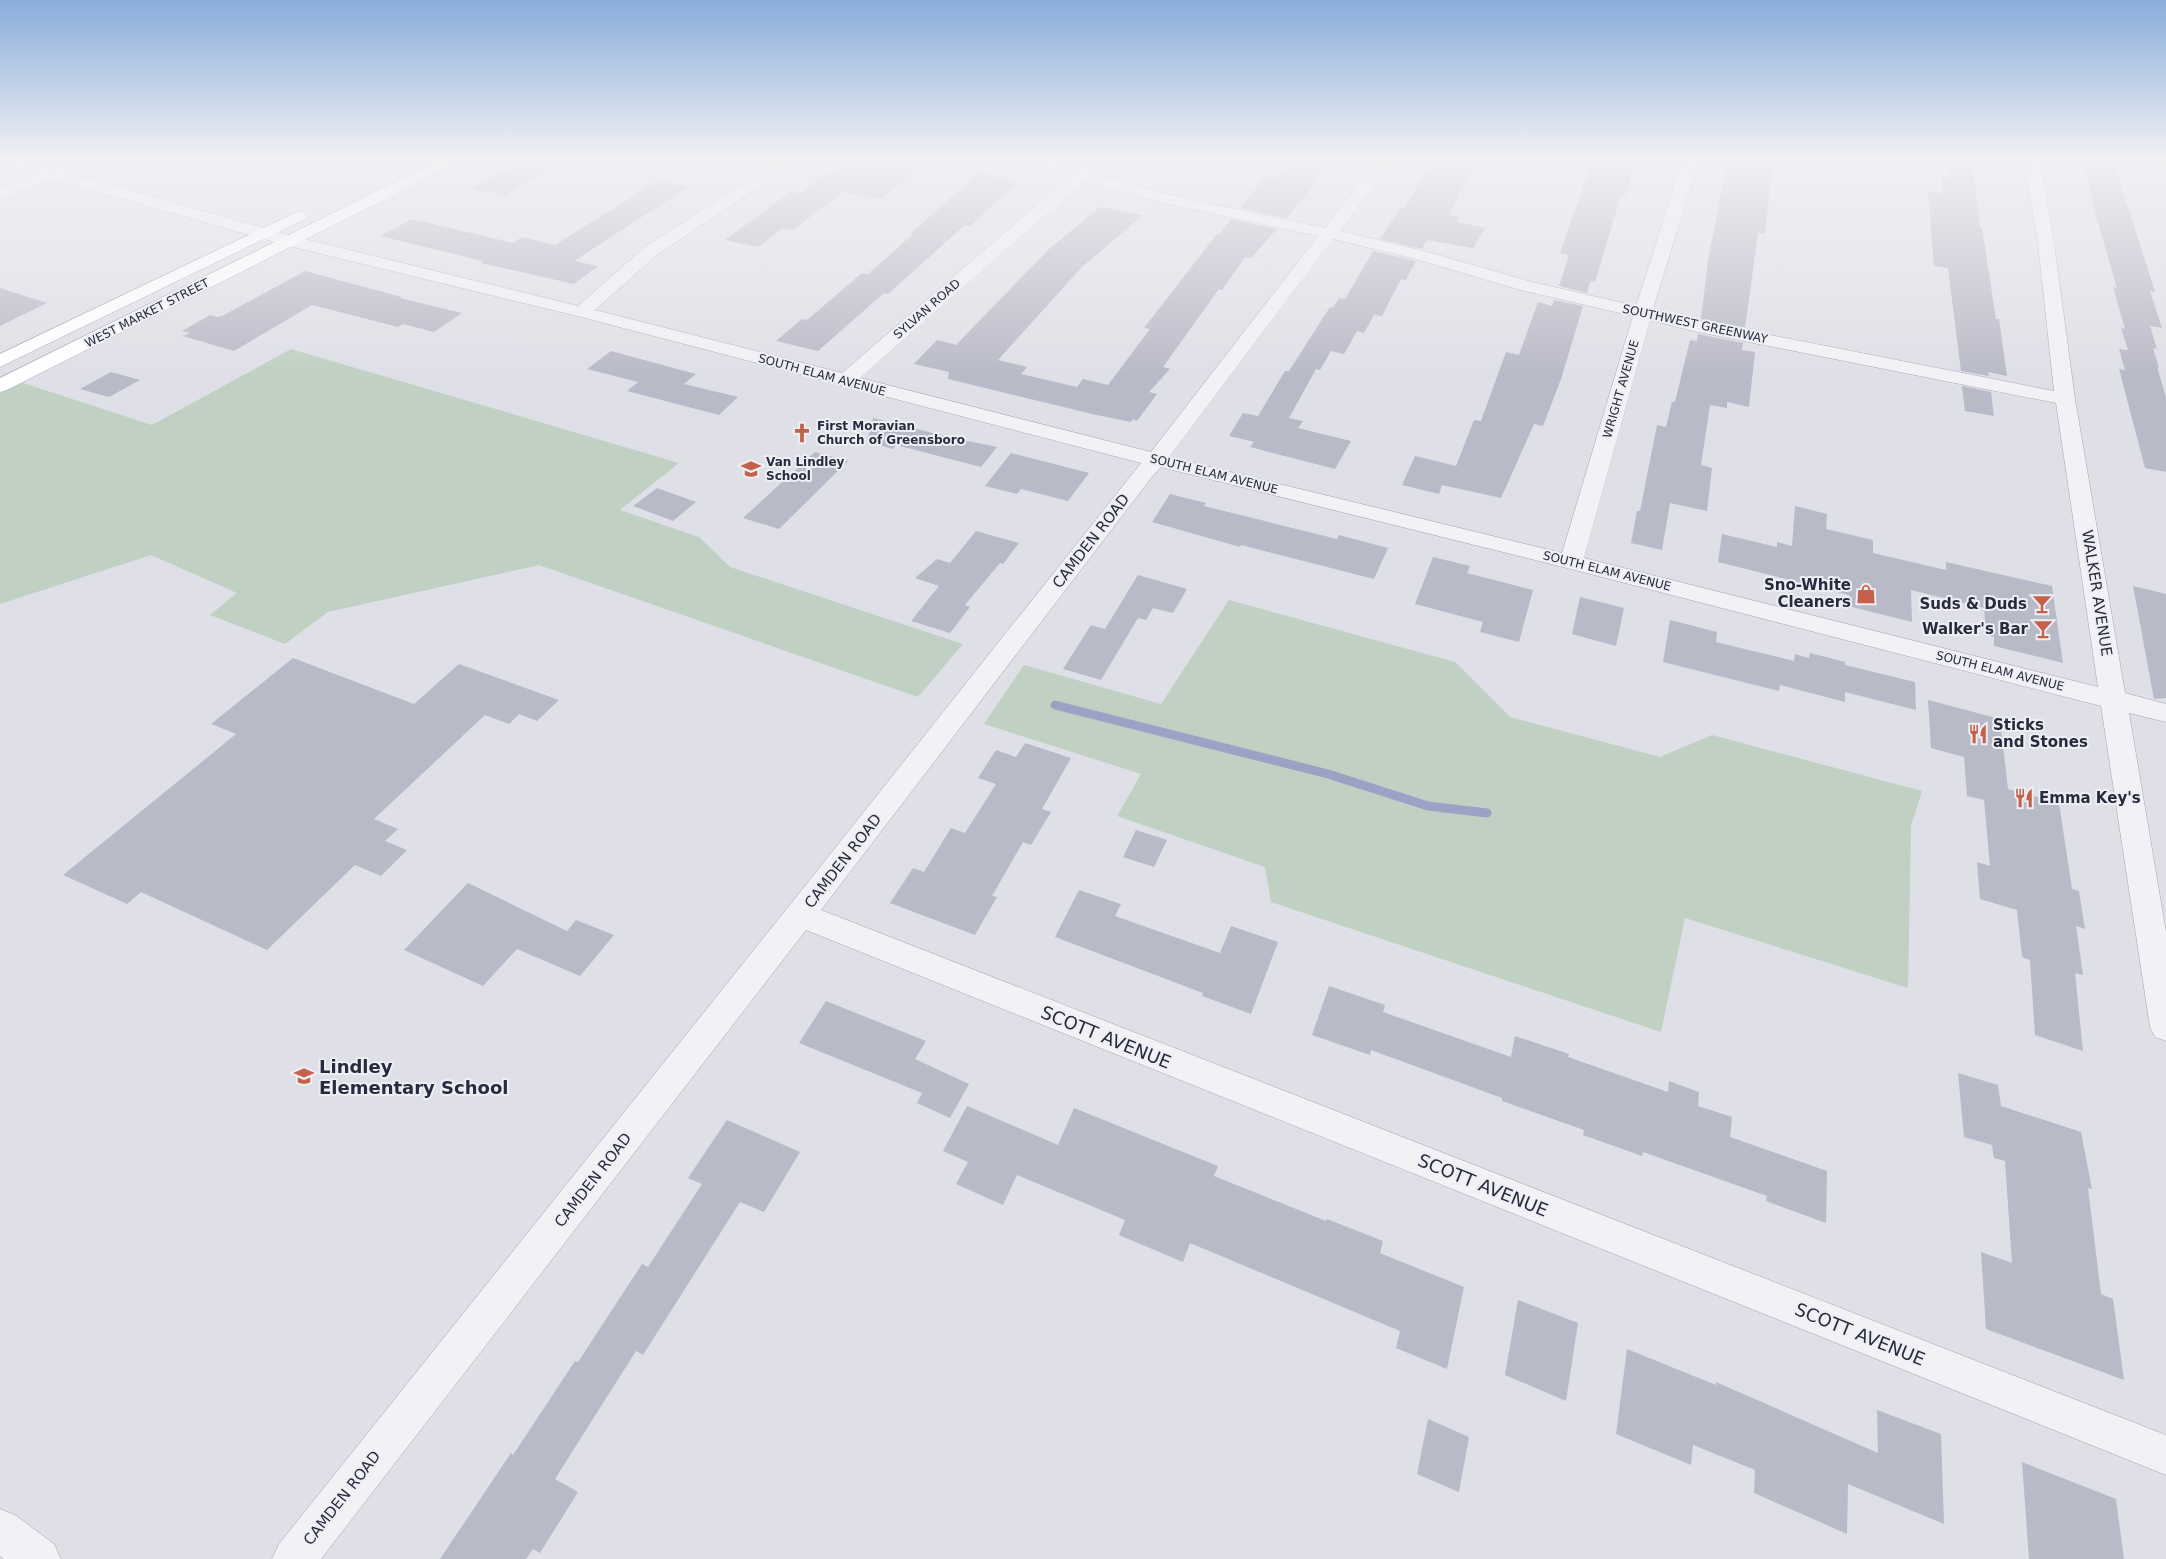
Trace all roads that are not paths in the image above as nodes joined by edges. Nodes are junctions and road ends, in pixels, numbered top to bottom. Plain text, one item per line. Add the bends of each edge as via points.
1 (259, 232) edge
2 (309, 232) edge
3 (680, 232) edge
4 (1016, 232) edge
5 (1316, 232) edge
6 (1668, 232) edge
7 (2044, 232) edge
8 (263, 233) junction
9 (1327, 234) junction
10 (291, 241) junction
11 (582, 312) junction
12 (1643, 312) junction
13 (0, 361) edge
14 (845, 381) junction
15 (0, 386) edge
16 (2065, 399) junction
17 (1156, 460) junction
18 (1571, 562) junction
19 (2114, 700) junction
20 (2166, 713) edge
21 (800, 915) junction
22 (2166, 1027) edge
23 (2166, 1455) edge
24 (0, 1530) edge
25 (39, 1559) edge
26 (294, 1559) edge

1 - 8 street, SOUTH ELAM AVENUE
2 - 10 main road, WEST MARKET STREET
3 - 11 street via 652,250
4 - 14 street, SYLVAN ROAD
5 - 9 street, SOUTHWEST GREENWAY
6 - 12 street, WRIGHT AVENUE
7 - 16 street, WALKER AVENUE
8 - 10 street, SOUTH ELAM AVENUE
8 - 13 main road, WEST MARKET STREET
9 - 12 street, SOUTHWEST GREENWAY via 1382,245 1582,300
9 - 17 street, CAMDEN ROAD
10 - 11 street, SOUTH ELAM AVENUE
10 - 15 main road, WEST MARKET STREET
11 - 14 street, SOUTH ELAM AVENUE
12 - 16 street, SOUTHWEST GREENWAY via 1702,327
12 - 18 street, WRIGHT AVENUE
14 - 17 street, SOUTH ELAM AVENUE
16 - 19 street, WALKER AVENUE
17 - 18 street, SOUTH ELAM AVENUE
17 - 21 street, CAMDEN ROAD
18 - 19 street, SOUTH ELAM AVENUE
19 - 20 street, SOUTH ELAM AVENUE
19 - 22 street, WALKER AVENUE
21 - 23 street, SCOTT AVENUE
21 - 26 street, CAMDEN ROAD
24 - 25 street

